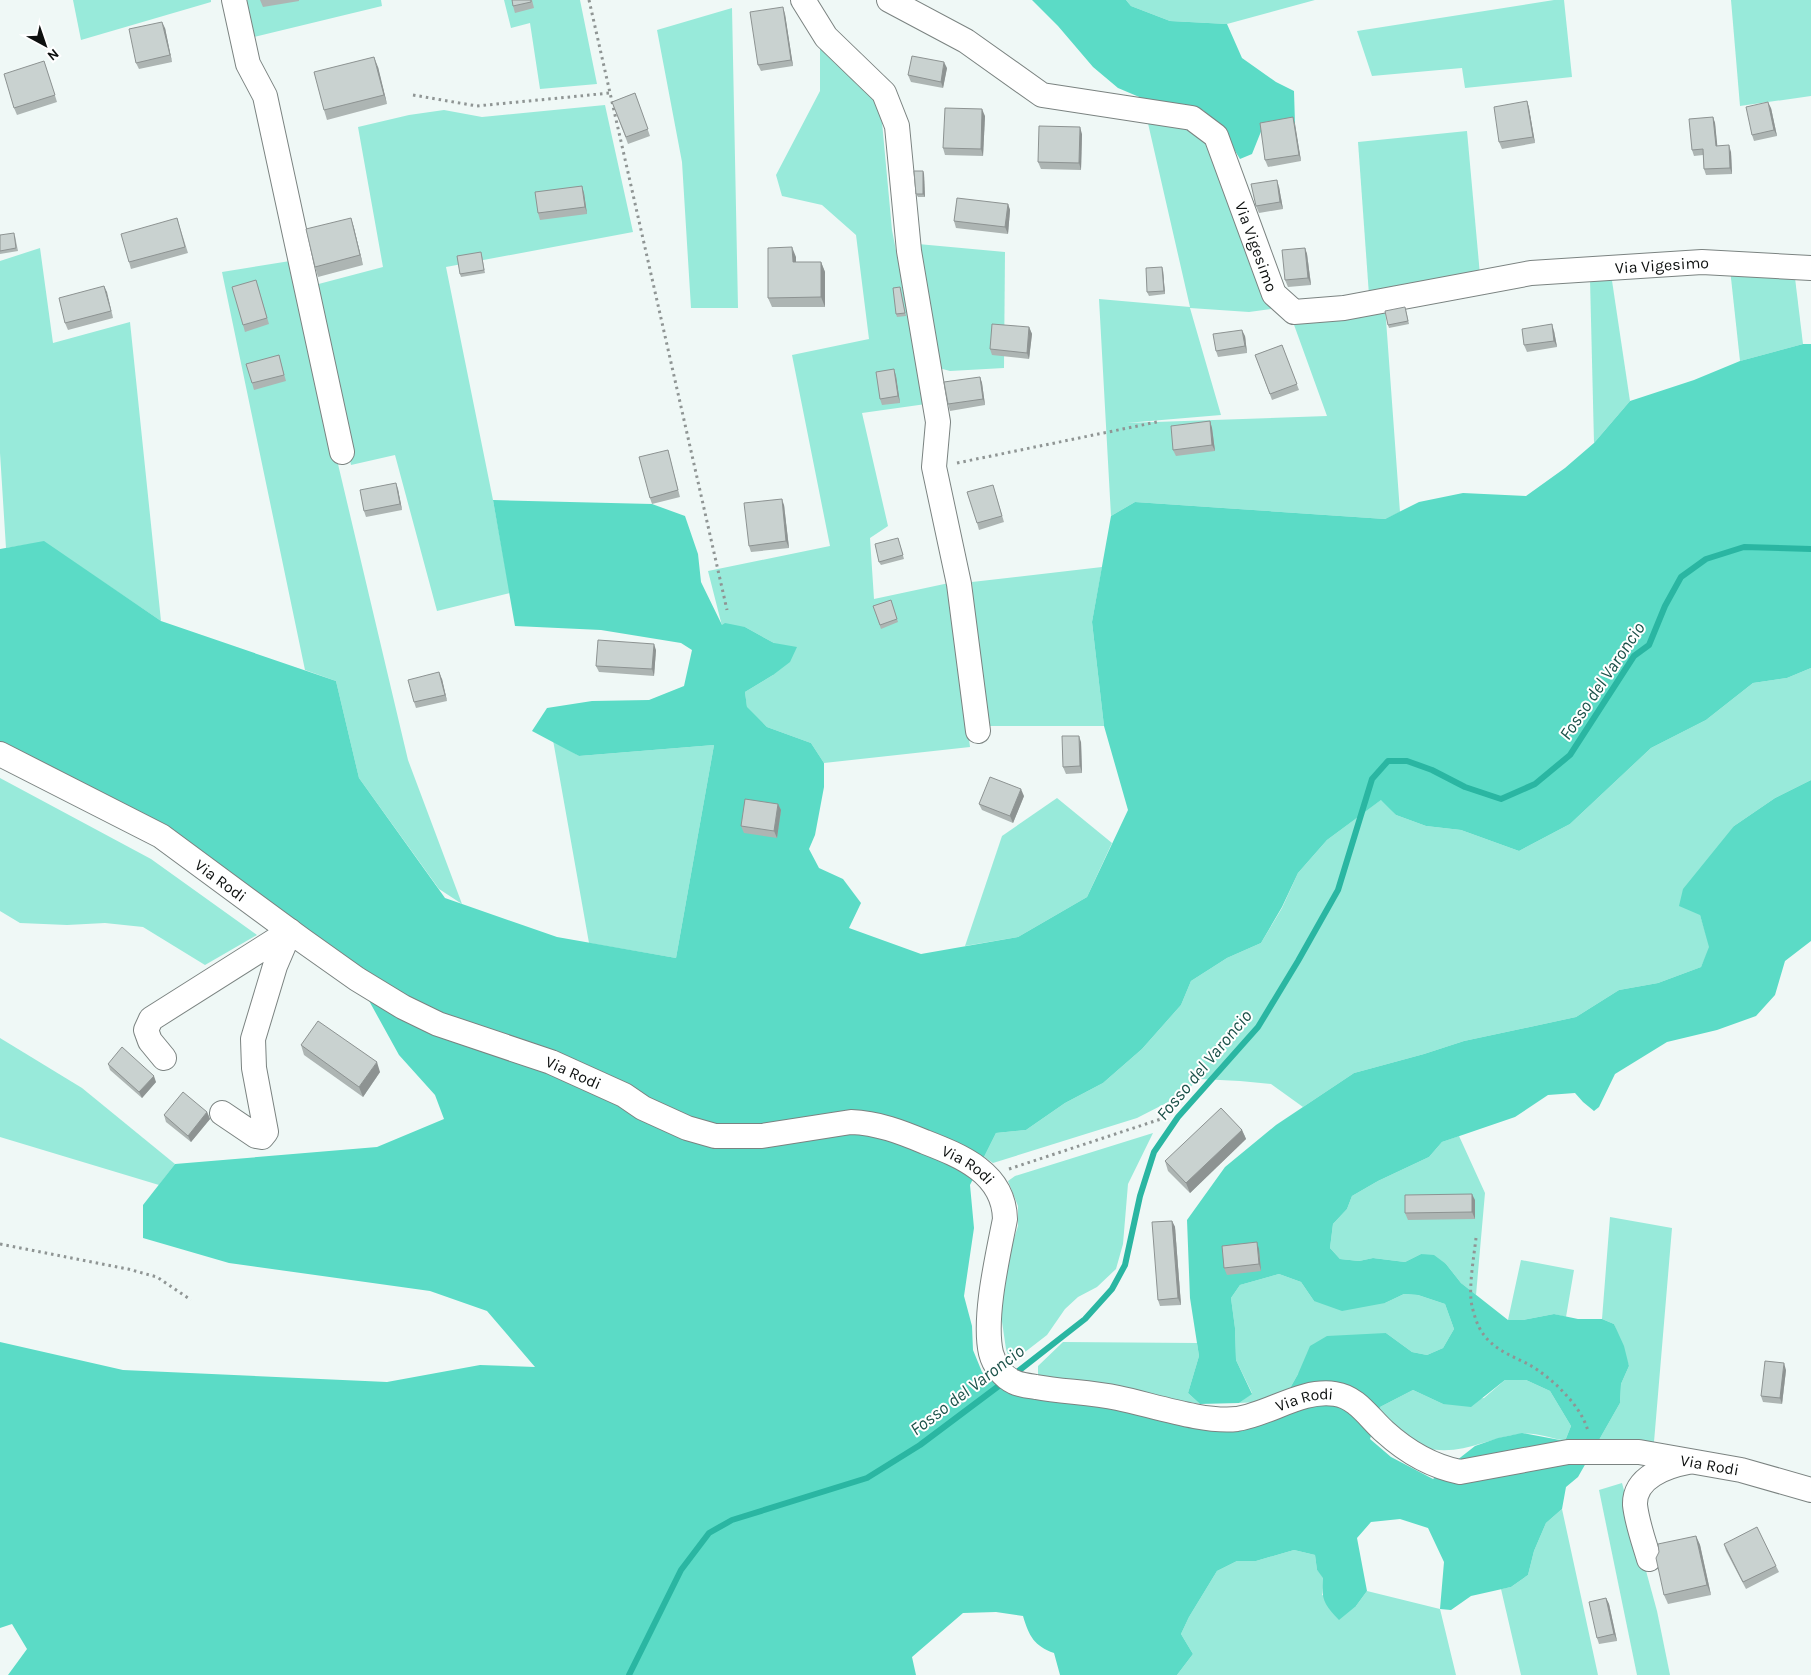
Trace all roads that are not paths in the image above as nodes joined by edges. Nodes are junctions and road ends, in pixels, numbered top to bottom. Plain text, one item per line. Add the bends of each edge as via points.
1 (234, 0) edge
2 (803, 0) edge
3 (889, 0) edge
4 (1811, 268) edge
5 (342, 452) dead end
6 (978, 732) dead end
7 (0, 754) edge
8 (290, 931) junction
9 (164, 1058) dead end
10 (222, 1113) dead end
11 (1692, 1461) junction
12 (1811, 1490) edge
13 (1649, 1559) dead end

1 - 5 street via 248,64 265,96
2 - 6 street via 826,37 884,93 897,126 909,251 938,422 934,467 959,584
3 - 4 street, Via Vigesimo via 966,42 1042,95 1192,118 1216,136 1274,294 1294,312 1344,308 1531,273 1702,262
7 - 8 street, Via Rodi via 161,836
8 - 9 street via 151,1020 146,1030 150,1042
8 - 10 street via 274,966 253,1039 254,1068 266,1132 262,1137 256,1136
8 - 11 street, Via Rodi via 403,1007 438,1024 573,1071 687,1128 715,1136 737,1137 864,1122 901,1132 972,1163 987,1176 1002,1200 1005,1219 991,1302 991,1352 1002,1373 1014,1382 1049,1390 1118,1398 1217,1419 1237,1419 1312,1395 1332,1393 1355,1402 1404,1448 1428,1462 1460,1472 1588,1451 1639,1452
11 - 12 street, Via Rodi via 1741,1470
11 - 13 street via 1662,1469 1648,1478 1638,1491 1635,1504

